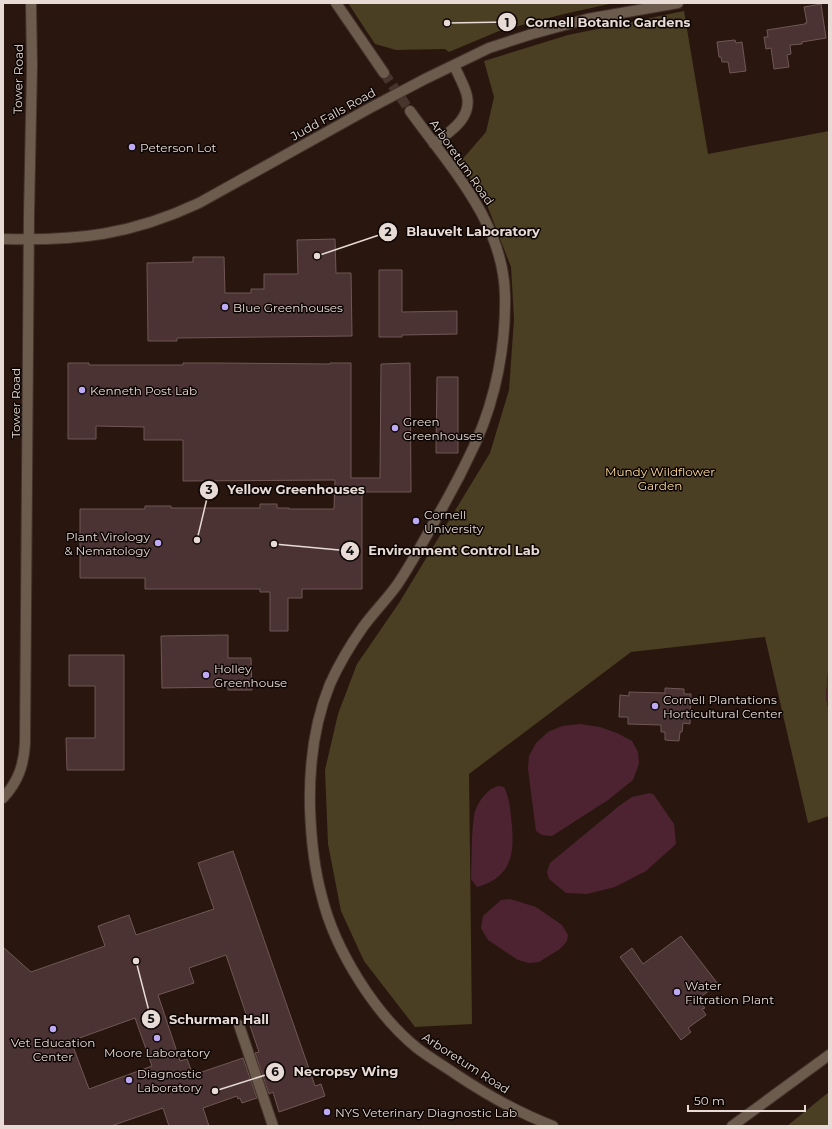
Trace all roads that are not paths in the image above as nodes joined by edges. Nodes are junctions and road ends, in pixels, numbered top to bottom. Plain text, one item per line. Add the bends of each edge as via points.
1 (31, 3) edge
2 (336, 3) edge
3 (678, 3) edge
4 (454, 65) junction
5 (384, 73) tunnel mouth
6 (410, 111) tunnel mouth
7 (434, 144) junction
8 (3, 239) edge
9 (30, 240) junction
10 (3, 798) edge
11 (239, 1025) dead end
12 (829, 1055) edge
13 (273, 1126) edge
14 (553, 1126) edge
15 (732, 1126) edge

1 - 9 street, Tower Road
2 - 5 street
3 - 4 street, Judd Falls Road via 587,19 532,34 489,48
4 - 7 street via 467,96 468,106 459,125
4 - 9 street, Judd Falls Road via 173,215 138,227 102,235
6 - 7 street, Arboretum Road
7 - 14 street, Arboretum Road via 470,193 481,212 497,252 505,294 498,370 489,407 457,482 409,568 362,628 330,685 318,725 311,767 310,827 314,864 322,900 337,939 371,998 392,1024 417,1048 487,1095
8 - 9 street, Judd Falls Road
9 - 10 street, Tower Road via 25,743 20,774
11 - 13 street
12 - 15 street

